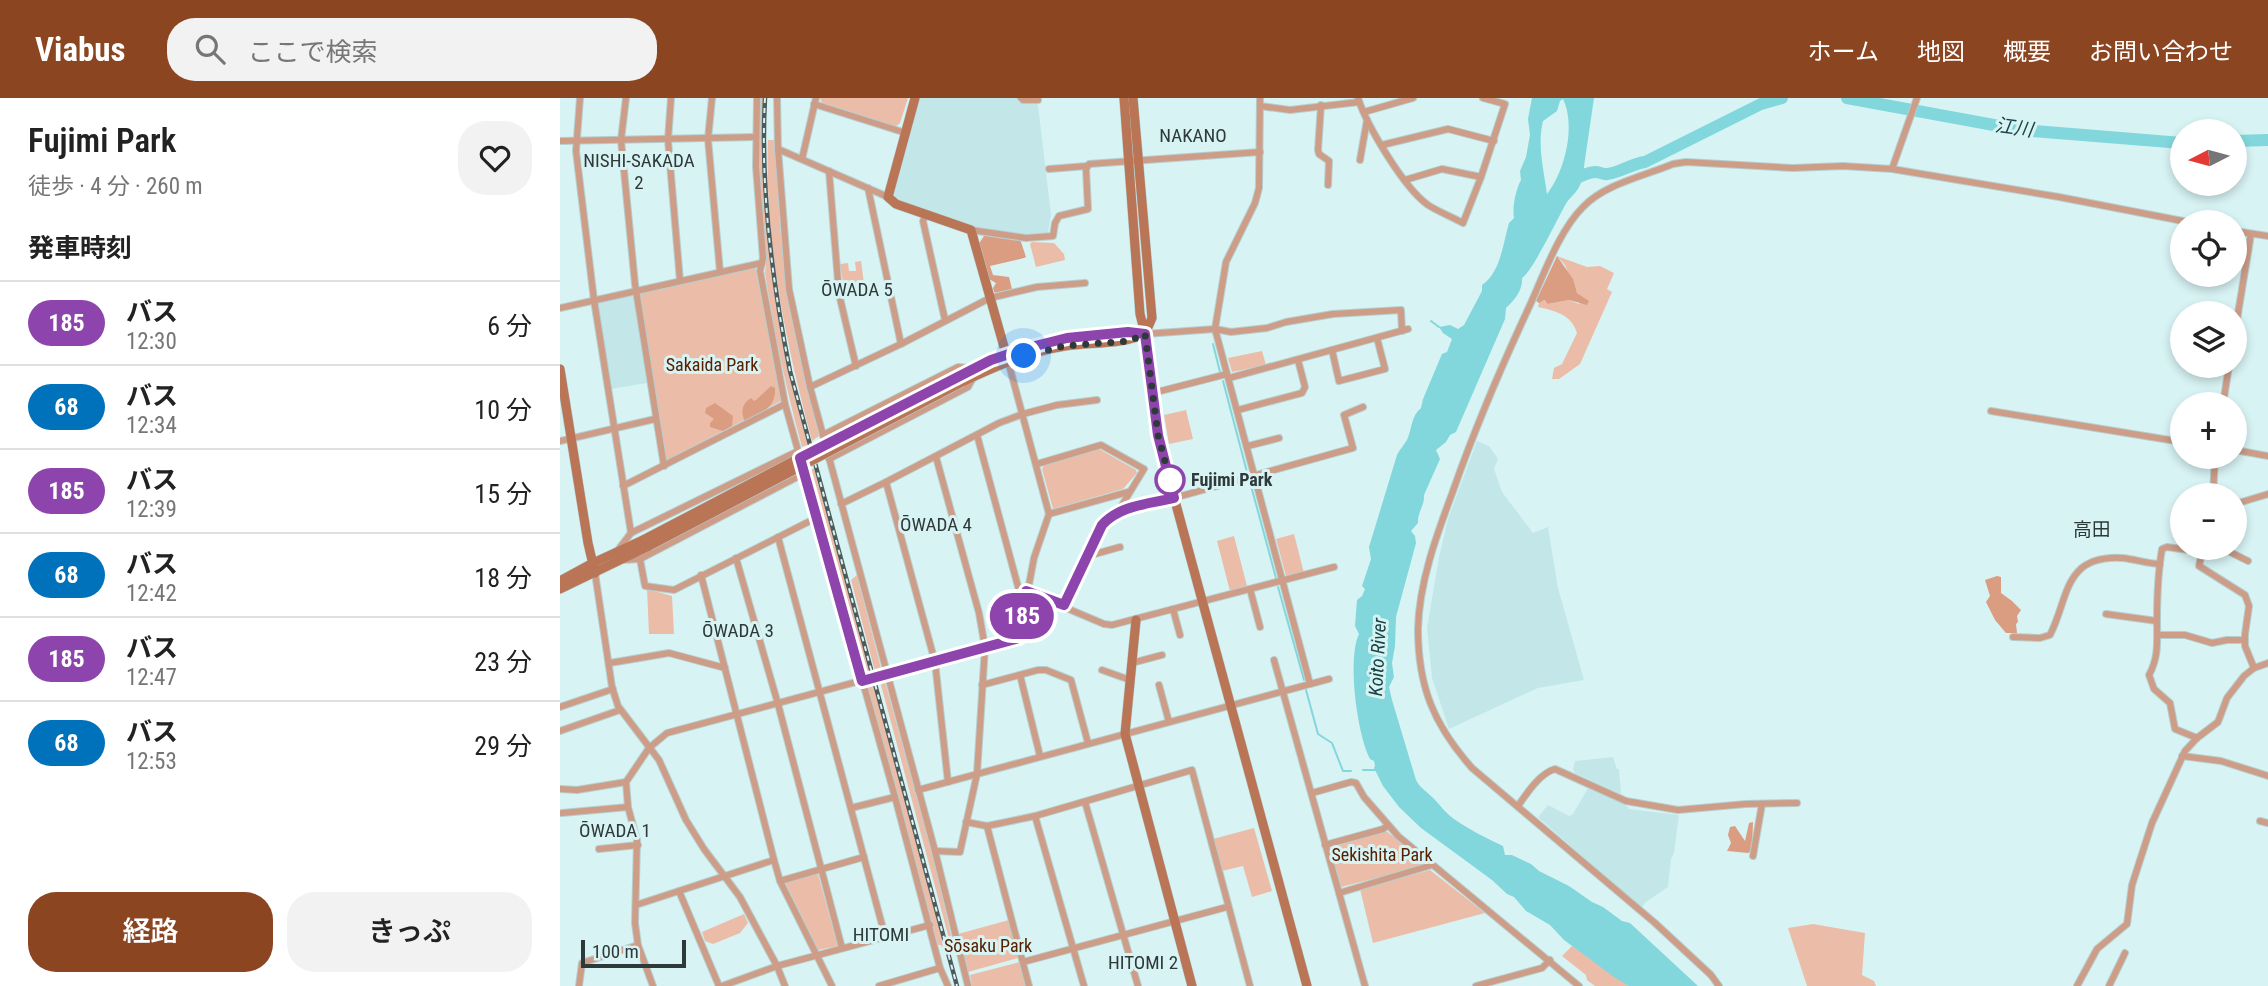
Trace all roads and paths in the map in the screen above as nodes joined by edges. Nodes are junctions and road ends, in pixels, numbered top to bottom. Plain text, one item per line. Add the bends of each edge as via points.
1 (580, 98) edge
2 (626, 98) edge
3 (671, 98) edge
4 (712, 98) edge
5 (757, 98) edge
6 (777, 98) edge
7 (915, 98) edge
8 (1021, 98) edge
9 (1124, 98) edge
10 (1133, 98) edge
11 (1413, 98) edge
12 (1485, 98) edge
13 (1038, 100) edge
14 (1359, 100) edge
15 (815, 101) edge
16 (1916, 101) edge
17 (1260, 102) edge
18 (1321, 105) junction
19 (1366, 115) junction
20 (906, 134) junction
21 (756, 137) junction
22 (708, 139) junction
23 (621, 140) junction
24 (668, 140) junction
25 (560, 141) edge
26 (575, 141) junction
27 (1494, 141) junction
28 (1382, 145) junction
29 (778, 149) junction
30 (1260, 152) junction
31 (802, 159) junction
32 (1360, 160) dead end
33 (1135, 161) junction
34 (1087, 166) junction
35 (1049, 169) dead end
36 (1892, 169) junction
37 (829, 171) junction
38 (1482, 177) junction
39 (1405, 180) junction
40 (1328, 185) dead end
41 (868, 188) junction
42 (888, 197) junction
43 (926, 214) junction
44 (2170, 219) edge
45 (971, 230) junction
46 (2247, 233) edge
47 (2251, 234) junction
48 (2268, 236) edge
49 (762, 263) junction
50 (720, 272) junction
51 (680, 281) junction
52 (1085, 283) dead end
53 (636, 291) junction
54 (990, 298) junction
55 (594, 300) junction
56 (2240, 301) edge
57 (560, 308) edge
58 (945, 320) junction
59 (1215, 329) junction
60 (1145, 334) junction
61 (1377, 338) junction
62 (901, 344) junction
63 (1332, 350) junction
64 (1007, 358) junction
65 (1298, 360) junction
66 (856, 366) junction
67 (560, 369) edge
68 (972, 373) junction
69 (1228, 376) junction
70 (810, 387) junction
71 (1153, 393) junction
72 (1097, 400) dead end
73 (785, 404) junction
74 (1363, 407) dead end
75 (1238, 410) junction
76 (1991, 411) dead end
77 (1023, 414) junction
78 (656, 419) junction
79 (615, 429) junction
80 (823, 435) junction
81 (977, 435) junction
82 (1279, 438) dead end
83 (571, 439) junction
84 (2170, 440) edge
85 (560, 441) edge
86 (1248, 446) junction
87 (798, 451) junction
88 (2247, 452) edge
89 (2268, 456) edge
90 (936, 457) junction
91 (829, 459) junction
92 (1037, 464) junction
93 (664, 466) junction
94 (805, 473) junction
95 (1255, 475) junction
96 (886, 482) junction
97 (623, 486) junction
98 (1129, 492) junction
99 (2268, 494) edge
100 (1174, 498) junction
101 (2247, 500) edge
102 (841, 504) junction
103 (1119, 510) junction
104 (1049, 514) junction
105 (817, 518) junction
106 (631, 533) junction
107 (778, 537) junction
108 (1120, 547) dead end
109 (2170, 548) edge
110 (619, 556) junction
111 (1087, 556) junction
112 (736, 558) junction
113 (640, 559) junction
114 (2200, 560) edge
115 (2160, 564) junction
116 (1334, 567) dead end
117 (594, 568) junction
118 (701, 575) junction
119 (1281, 580) junction
120 (560, 581) edge
121 (560, 589) edge
122 (1250, 589) junction
123 (1026, 591) junction
124 (1203, 601) junction
125 (1064, 605) junction
126 (1023, 607) junction
127 (1173, 609) junction
128 (2106, 614) dead end
129 (1136, 620) junction
130 (2157, 621) junction
131 (1261, 627) dead end
132 (1181, 635) dead end
133 (2158, 635) junction
134 (2013, 637) dead end
135 (2245, 640) junction
136 (985, 647) junction
137 (1162, 655) dead end
138 (1273, 660) dead end
139 (935, 662) junction
140 (610, 663) junction
141 (1132, 663) junction
142 (2268, 663) edge
143 (725, 668) junction
144 (2254, 668) junction
145 (1102, 670) dead end
146 (888, 674) junction
147 (1020, 675) junction
148 (1329, 679) dead end
149 (1130, 680) junction
150 (862, 681) junction
151 (1310, 684) junction
152 (982, 685) junction
153 (1160, 685) dead end
154 (613, 690) junction
155 (1283, 691) junction
156 (818, 692) junction
157 (778, 704) junction
158 (1231, 705) junction
159 (560, 707) edge
160 (620, 710) junction
161 (737, 715) junction
162 (1169, 722) junction
163 (560, 731) edge
164 (1125, 734) junction
165 (2197, 738) junction
166 (1088, 743) junction
167 (649, 748) junction
168 (1040, 756) junction
169 (2182, 756) junction
170 (977, 774) junction
171 (2268, 776) edge
172 (625, 782) junction
173 (948, 782) junction
174 (1139, 786) junction
175 (560, 789) edge
176 (918, 790) junction
177 (1312, 793) junction
178 (895, 797) junction
179 (1085, 802) junction
180 (1797, 803) dead end
181 (1762, 804) junction
182 (1518, 806) junction
183 (628, 807) junction
184 (851, 808) junction
185 (562, 813) dead end
186 (1035, 816) junction
187 (2260, 821) dead end
188 (966, 822) junction
189 (2268, 823) edge
190 (987, 826) junction
191 (1387, 826) junction
192 (638, 845) junction
193 (1325, 845) junction
194 (600, 849) dead end
195 (935, 850) junction
196 (1754, 856) dead end
197 (864, 857) junction
198 (774, 860) junction
199 (1432, 865) junction
200 (821, 869) junction
201 (726, 877) junction
202 (780, 881) junction
203 (679, 891) junction
204 (1339, 893) junction
205 (636, 905) junction
206 (1227, 907) junction
207 (1174, 920) junction
208 (930, 925) junction
209 (1123, 934) junction
210 (885, 936) junction
211 (638, 945) junction
212 (842, 948) junction
213 (1073, 948) junction
214 (2126, 953) dead end
215 (817, 955) junction
216 (1550, 960) junction
217 (1023, 962) junction
218 (777, 966) junction
219 (940, 968) junction
220 (579, 986) edge
221 (653, 986) edge
222 (721, 986) edge
223 (785, 986) edge
224 (832, 986) edge
225 (879, 986) edge
226 (948, 986) edge
227 (968, 986) edge
228 (1029, 986) edge
229 (1084, 986) edge
230 (1138, 986) edge
231 (1192, 986) edge
232 (1250, 986) edge
233 (1307, 986) edge
234 (1365, 986) edge
235 (1476, 986) edge
236 (1579, 986) edge
237 (1719, 986) edge
238 (2077, 986) edge
239 (2109, 986) edge

1 - 26 street
2 - 23 street
3 - 24 street
4 - 22 street
5 - 21 street
6 - 29 street
7 - 20 street
8 - 13 street
9 - 33 street
10 - 33 street
11 - 19 street
12 - 27 street via 1505,104
14 - 18 street
14 - 19 street
15 - 20 street
15 - 31 street
16 - 36 street
17 - 18 street via 1290,110
17 - 30 street
18 - 40 street via 1318,150 1329,161
19 - 28 street
19 - 32 street
20 - 42 street
21 - 22 street
21 - 49 street
22 - 24 street
22 - 50 street
23 - 24 street
23 - 26 street
23 - 53 street
24 - 51 street
25 - 26 street
26 - 55 street
27 - 28 street via 1448,129
27 - 38 street
28 - 39 street
29 - 31 street
29 - 70 street via 789,289
30 - 33 street
30 - 59 street via 1259,188 1226,262
31 - 37 street
33 - 34 street
33 - 60 street via 1140,314
34 - 35 street
34 - 45 street via 1088,209 1059,215 1053,236 1026,238
36 - 44 street
36 - 182 street via 1673,164 1597,195 1571,224 1516,334 1463,463 1428,568 1418,627 1423,680 1436,720 1472,768
37 - 41 street
37 - 66 street via 839,294
38 - 39 street via 1442,169
38 - 39 street via 1463,223 1429,205
41 - 42 street
41 - 62 street
42 - 43 street
43 - 45 street
43 - 58 street via 923,221
45 - 54 street
46 - 47 street
47 - 48 street
47 - 56 street
49 - 50 street
49 - 73 street
50 - 51 street
51 - 53 street
52 - 54 street via 1037,287
53 - 55 street
53 - 78 street
54 - 58 street
54 - 64 street
55 - 57 street
55 - 79 street
58 - 62 street
59 - 60 street
59 - 61 street via 1231,332 1333,314 1401,310 1405,330
59 - 69 street
60 - 64 street via 1074,337 1027,348
60 - 71 street
61 - 63 street
61 - 63 street via 1385,369 1339,382
62 - 66 street
63 - 65 street
64 - 68 street
64 - 77 street
65 - 69 street
65 - 75 street via 1305,387 1302,393
66 - 70 street
67 - 83 street
68 - 80 street via 958,368
68 - 91 street via 968,387
68 - 110 street, bridge
69 - 71 street
69 - 75 street
70 - 80 street
71 - 100 street
72 - 77 street
73 - 87 street
73 - 93 street
74 - 95 street via 1344,415 1353,448
75 - 86 street
76 - 84 street
77 - 81 street
77 - 92 street
78 - 79 street
78 - 93 street
79 - 83 street
79 - 97 street
80 - 91 street
81 - 90 street
81 - 126 street
82 - 86 street
83 - 85 street
83 - 117 street
86 - 95 street
87 - 94 street
87 - 106 street
88 - 89 street
90 - 96 street
90 - 136 street
91 - 102 street
92 - 98 street via 1101,445 1144,469
92 - 104 street
93 - 97 street
94 - 105 street
94 - 113 street
95 - 100 street
95 - 119 street
96 - 102 street
96 - 139 street
97 - 106 street
98 - 103 street
98 - 104 street
99 - 101 street
100 - 103 street
100 - 124 street
102 - 146 street
103 - 111 street via 1102,525
104 - 123 street
105 - 107 street
105 - 150 street
106 - 110 street
107 - 112 street
107 - 156 street
108 - 111 street
109 - 115 street via 2163,548
110 - 113 street
110 - 117 street
111 - 125 street
112 - 118 street
112 - 157 street
113 - 118 street via 645,586 674,590
114 - 135 street via 2201,567 2248,599
115 - 130 street
115 - 134 street via 2117,558 2094,562 2072,578 2050,635
116 - 119 street
117 - 120 street
117 - 121 street
117 - 140 street
118 - 143 street
119 - 122 street
119 - 151 street
122 - 124 street
122 - 131 street
123 - 125 street
123 - 126 street
124 - 127 street
124 - 158 street
125 - 129 street via 1104,624
126 - 136 street via 1019,638
127 - 129 street
127 - 132 street
128 - 130 street
129 - 141 street
130 - 133 street
133 - 135 street via 2213,642
133 - 165 street via 2150,682 2170,703 2175,729
135 - 144 street
136 - 139 street
136 - 152 street
137 - 141 street
138 - 155 street
139 - 146 street
139 - 173 street
140 - 143 street via 669,653
140 - 154 street
141 - 149 street
142 - 144 street
143 - 161 street
144 - 165 street via 2227,698 2218,722
145 - 149 street
146 - 150 street
146 - 176 street
147 - 152 street
147 - 166 street via 1046,670 1071,680
147 - 168 street
148 - 151 street
149 - 164 street
150 - 156 street
150 - 178 street
151 - 155 street
152 - 170 street
153 - 162 street
154 - 159 street
154 - 160 street
155 - 158 street
155 - 177 street
156 - 157 street
156 - 184 street
157 - 161 street
157 - 200 street
158 - 162 street
158 - 233 street
160 - 163 street
160 - 167 street
161 - 167 street via 667,733
161 - 198 street
162 - 164 street
164 - 166 street
164 - 174 street
165 - 169 street
166 - 168 street
167 - 172 street
167 - 201 street via 686,820
168 - 170 street
169 - 171 street via 2221,761
169 - 238 street via 2157,808 2132,884 2127,924 2102,943
170 - 173 street
170 - 188 street
172 - 175 street
172 - 183 street
173 - 176 street
174 - 179 street
174 - 206 street via 1192,771
174 - 207 street
176 - 195 street
177 - 191 street via 1356,783
177 - 193 street
178 - 184 street
178 - 208 street
179 - 186 street
179 - 209 street
180 - 181 street
181 - 182 street via 1678,810 1626,802 1555,769 1548,771
181 - 196 street
182 - 237 street via 1664,931
183 - 185 street
183 - 192 street
184 - 197 street
186 - 190 street
186 - 213 street
187 - 189 street
188 - 190 street
188 - 195 street via 960,852
190 - 217 street
191 - 193 street
191 - 199 street
192 - 194 street
192 - 205 street
193 - 204 street
195 - 227 street
197 - 200 street
197 - 210 street
198 - 201 street
198 - 202 street
199 - 204 street
199 - 216 street
200 - 202 street
200 - 212 street
201 - 203 street
201 - 218 street
202 - 215 street
203 - 205 street
203 - 222 street
204 - 234 street
205 - 211 street
206 - 207 street
206 - 232 street
207 - 209 street
207 - 231 street
208 - 210 street
208 - 219 street
209 - 213 street
209 - 230 street
210 - 212 street
211 - 220 street via 582,963
211 - 221 street
212 - 215 street
213 - 217 street
213 - 229 street
214 - 239 street
215 - 218 street
215 - 224 street
216 - 235 street via 1542,968
216 - 236 street
217 - 228 street
218 - 222 street
218 - 223 street
219 - 225 street
219 - 226 street

